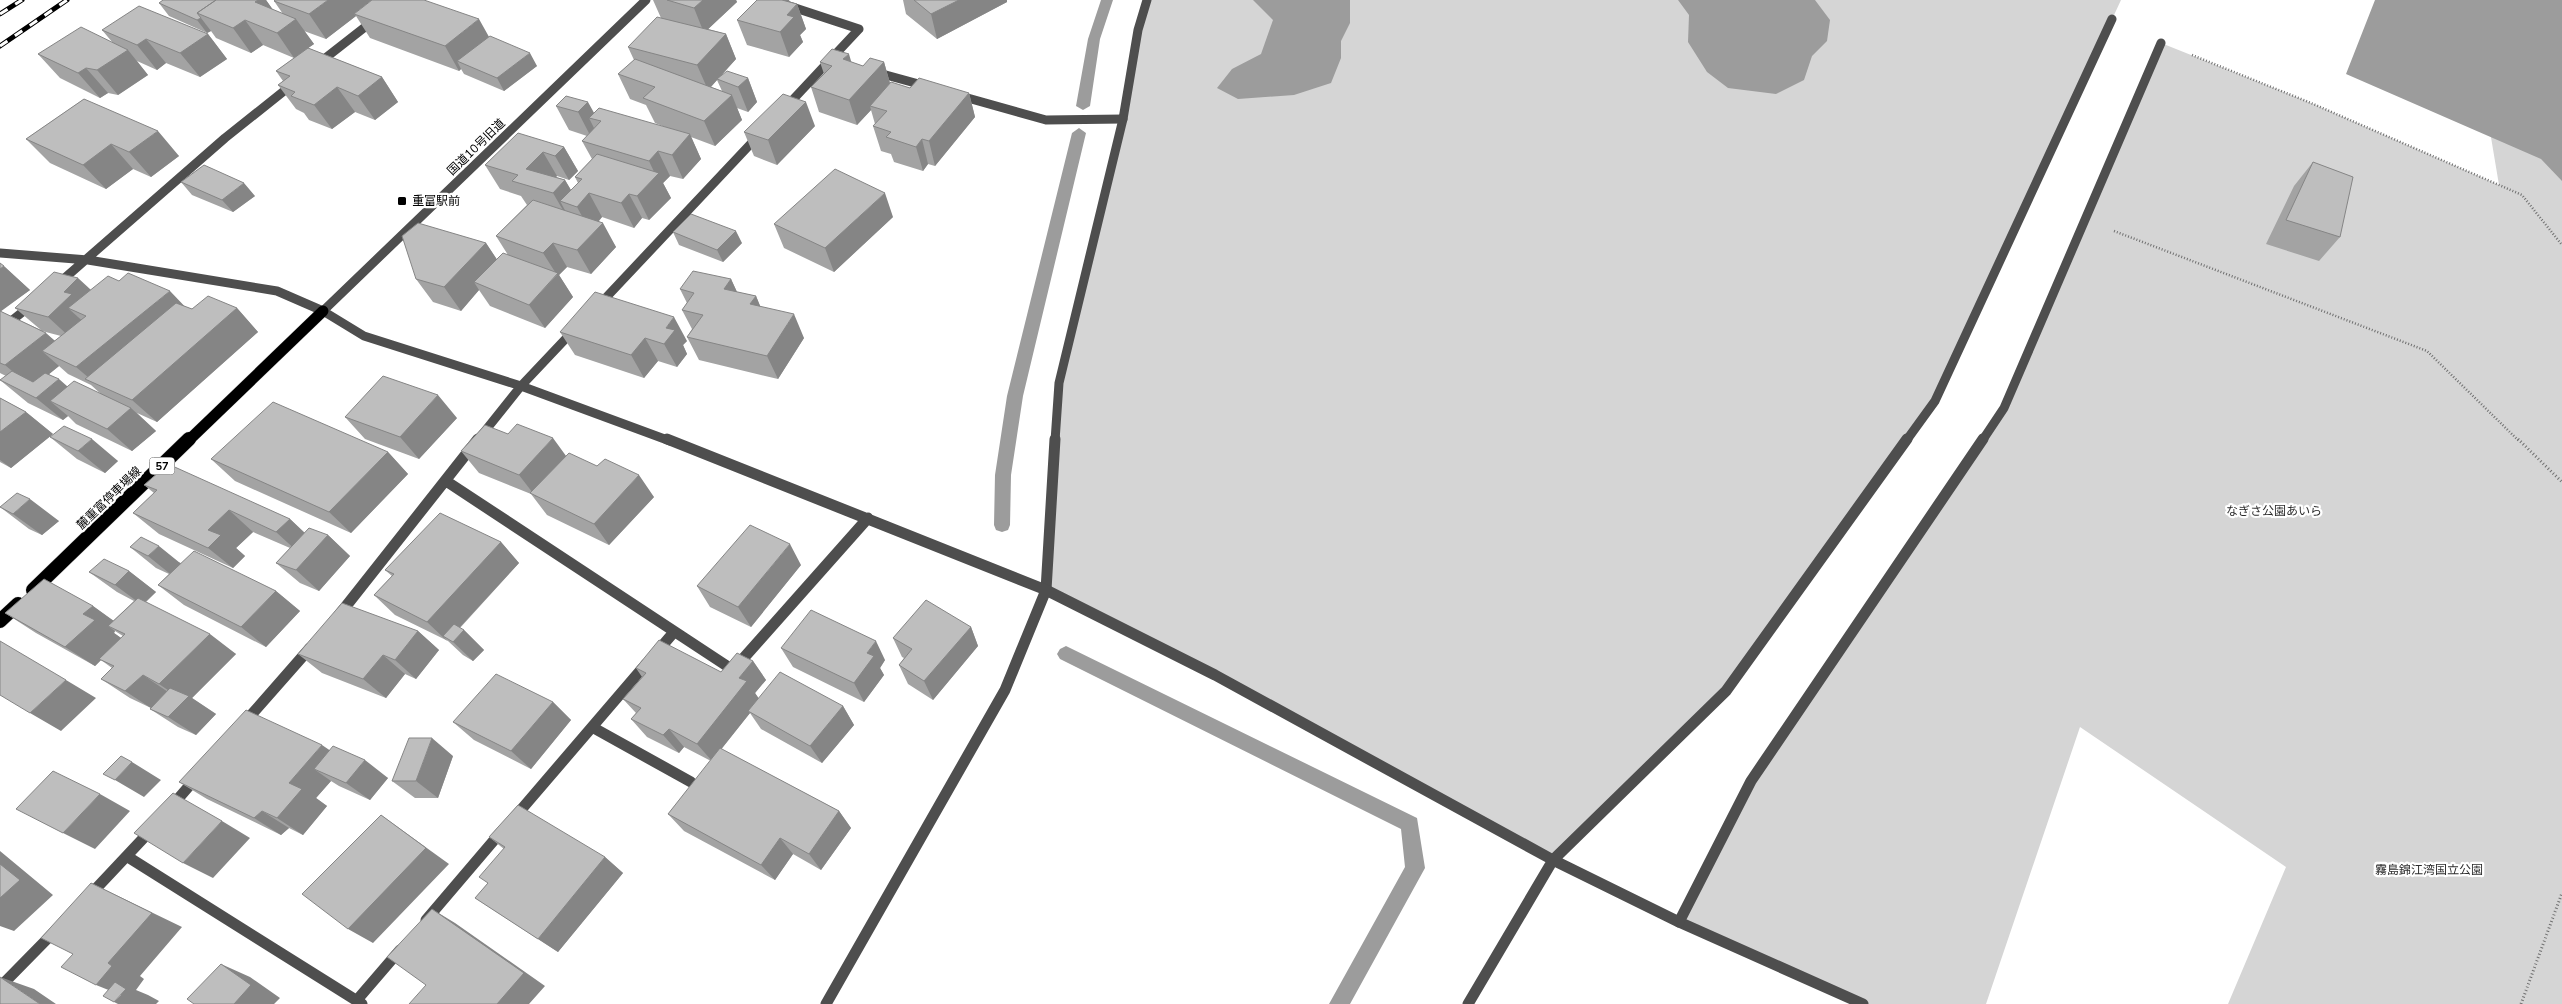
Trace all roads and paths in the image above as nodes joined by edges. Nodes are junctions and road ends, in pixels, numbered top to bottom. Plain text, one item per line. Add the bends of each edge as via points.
1 (646, 0) edge
2 (771, 0) edge
3 (1147, 0) edge
4 (385, 12) edge
5 (2112, 19) dead end
6 (2161, 43) joint
7 (831, 59) junction
8 (840, 62) edge
9 (868, 70) edge
10 (309, 71) edge
11 (301, 77) edge
12 (934, 88) edge
13 (943, 91) edge
14 (777, 116) edge
15 (1123, 119) junction
16 (764, 130) edge
17 (2086, 220) junction
18 (2562, 245) edge
19 (0, 253) edge
20 (88, 260) junction
21 (51, 289) edge
22 (36, 301) edge
23 (323, 311) junction
24 (589, 315) edge
25 (582, 322) edge
26 (0, 330) edge
27 (521, 386) junction
28 (446, 481) junction
29 (2562, 482) edge
30 (868, 518) junction
31 (1046, 590) junction
32 (0, 621) edge
33 (328, 627) edge
34 (674, 632) junction
35 (315, 642) edge
36 (592, 727) junction
37 (238, 731) edge
38 (205, 768) edge
39 (692, 782) edge
40 (128, 857) junction
41 (1553, 860) junction
42 (2562, 893) edge
43 (81, 905) edge
44 (1679, 922) junction
45 (61, 925) edge
46 (420, 926) edge
47 (408, 941) edge
48 (0, 987) edge
49 (360, 1002) edge
50 (826, 1004) edge
51 (1468, 1004) edge
52 (1863, 1004) edge
53 (2521, 1004) edge

1 - 23 street, 国道10号旧道
2 - 7 street via 859,29
3 - 15 street via 1138,30
4 - 10 street
5 - 41 street via 1935,401 1726,691
6 - 17 street
6 - 18 path via 2311,103 2522,195
7 - 8 street
7 - 14 street
9 - 12 street
11 - 20 street via 225,138
13 - 15 street via 1046,120
15 - 31 street via 1059,383
16 - 24 street
17 - 29 path via 2427,351
17 - 44 street via 2004,408 1751,781
19 - 20 street
20 - 21 street
20 - 23 street via 277,291
22 - 26 street
23 - 27 street via 364,336
23 - 32 main road, 麓重富停車場線 / 57
25 - 27 street
27 - 28 street
27 - 30 street
28 - 33 street
28 - 34 street
30 - 31 street
30 - 34 street via 733,670
31 - 41 street via 1215,675
31 - 50 street via 1005,690
34 - 36 street
35 - 37 street
36 - 39 street
36 - 46 street
38 - 40 street
40 - 43 street
40 - 49 street
41 - 44 street
41 - 51 street
42 - 53 path
44 - 52 street
45 - 48 street
47 - 49 street

